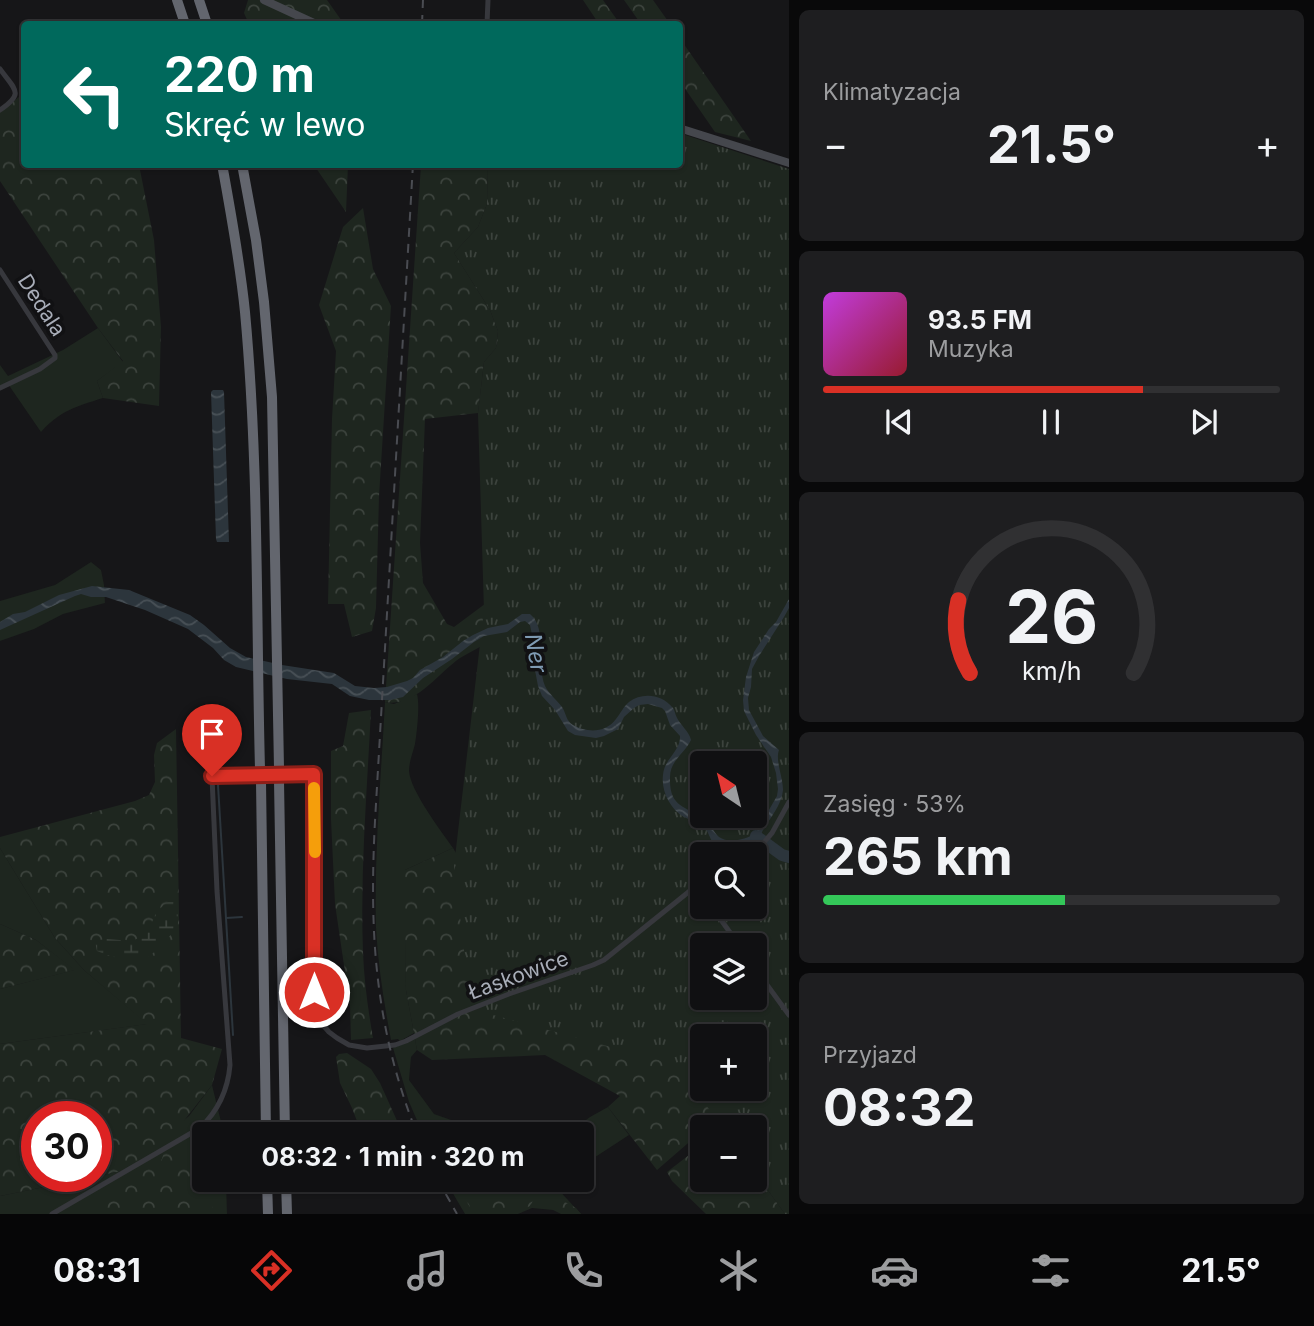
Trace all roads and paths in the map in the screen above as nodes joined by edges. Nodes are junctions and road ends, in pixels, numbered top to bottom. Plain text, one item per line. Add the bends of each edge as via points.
1 (177, 0) edge
2 (199, 0) edge
3 (264, 0) edge
4 (488, 0) edge
5 (184, 21) edge
6 (205, 21) edge
7 (310, 21) edge
8 (487, 21) edge
9 (0, 69) edge
10 (0, 110) edge
11 (683, 129) edge
12 (789, 163) edge
13 (223, 168) edge
14 (244, 168) edge
15 (0, 270) edge
16 (0, 388) edge
17 (789, 802) edge
18 (765, 842) edge
19 (690, 892) edge
20 (767, 985) edge
21 (789, 1015) edge
22 (266, 1122) edge
23 (285, 1122) edge
24 (267, 1192) edge
25 (286, 1192) edge
26 (52, 1214) edge
27 (268, 1214) edge
28 (287, 1214) edge

1 - 5 highway
2 - 6 highway
3 - 7 street
4 - 8 street
9 - 10 street via 16,95
11 - 12 street
13 - 22 highway, bridge via 250,380
14 - 23 highway, bridge via 264,302 272,397
15 - 16 street, Dedala via 55,355 40,369
17 - 18 street
19 - 26 street, Łaskowice via 593,965 458,1014 403,1042 385,1047 349,1045 323,1025 314,992 314,774 212,776 230,1065 226,1088 200,1128
20 - 21 street
24 - 27 highway
25 - 28 highway

